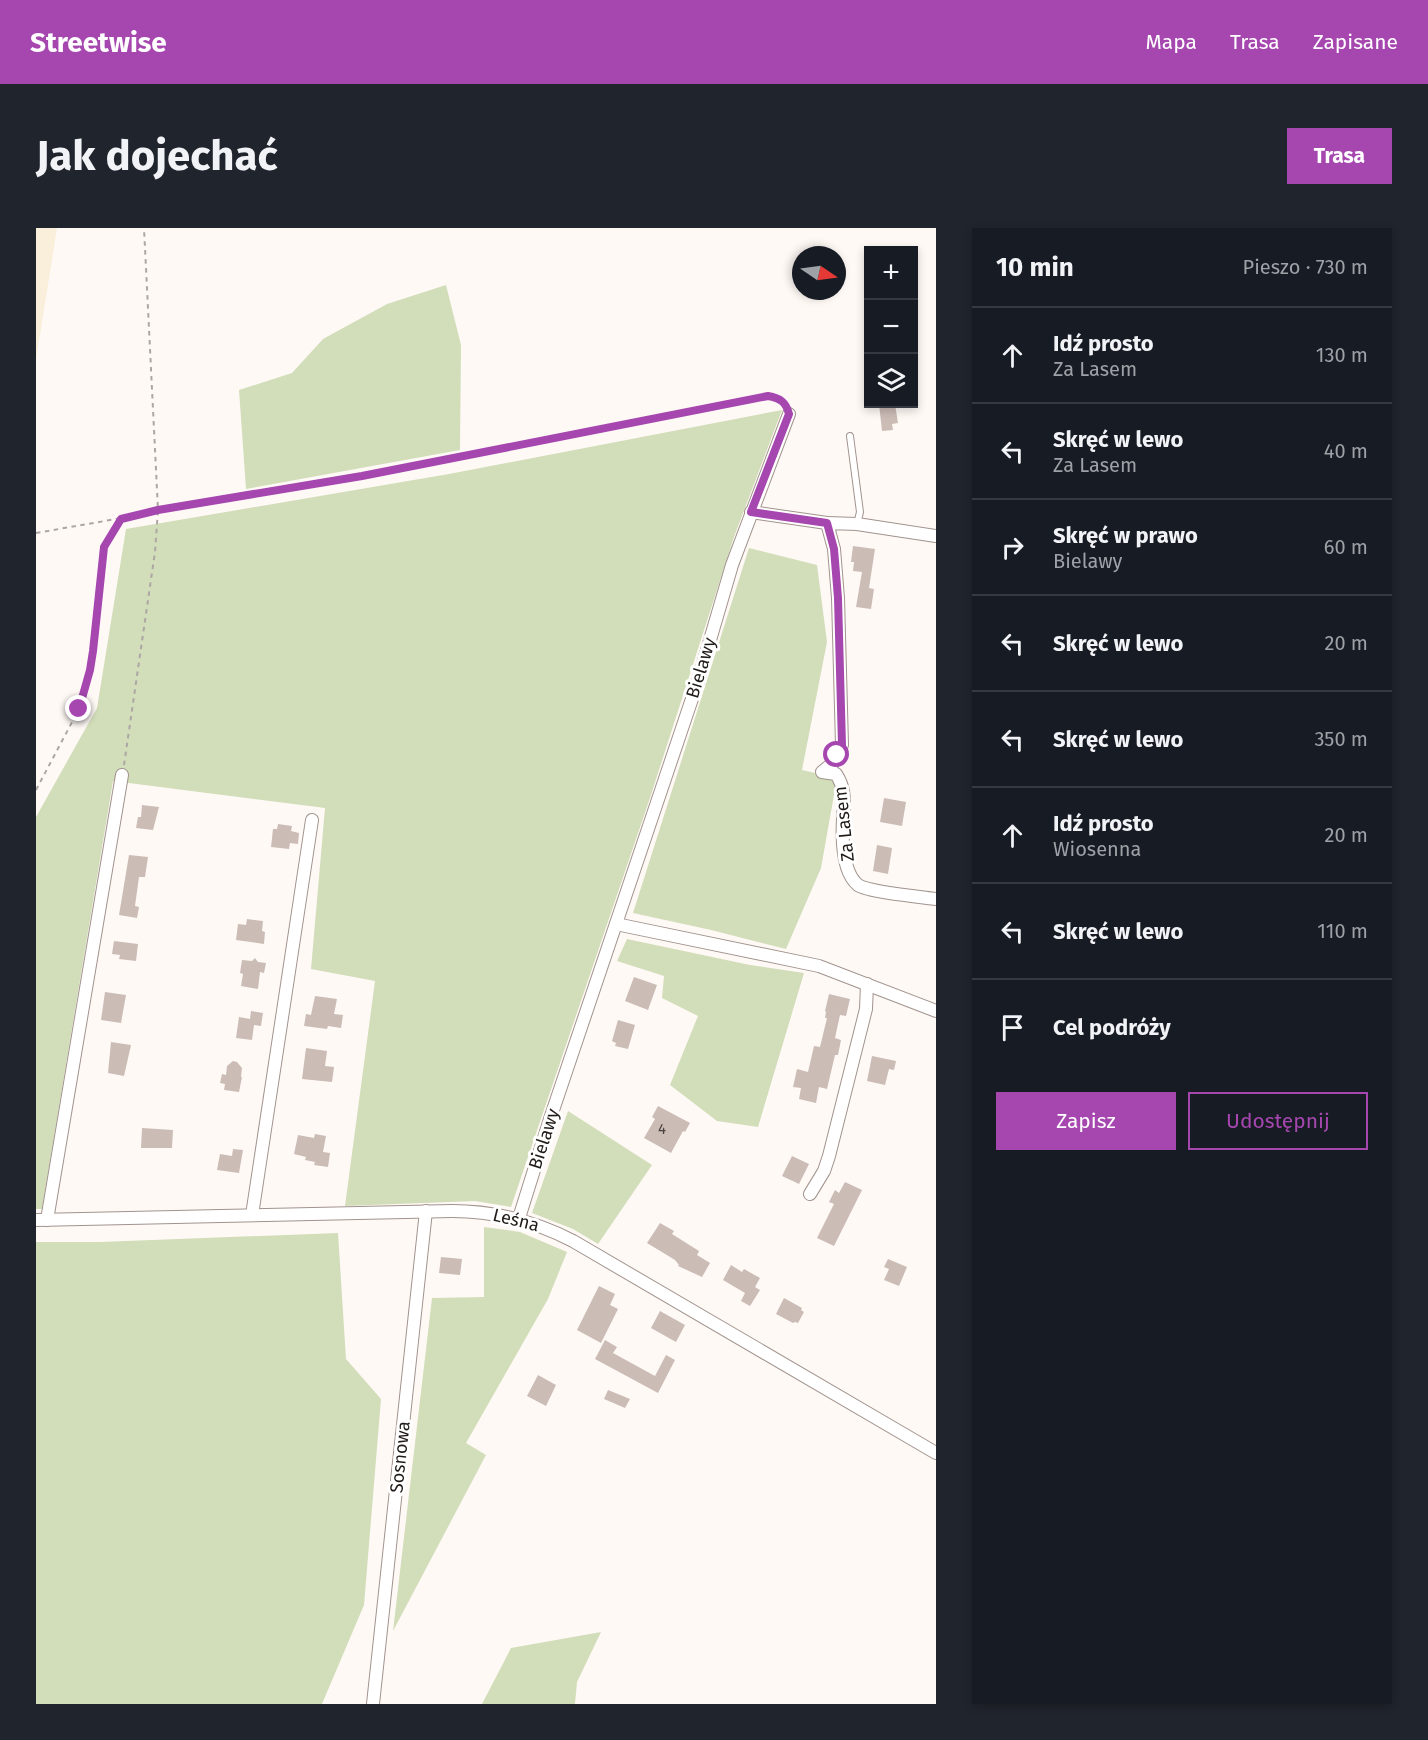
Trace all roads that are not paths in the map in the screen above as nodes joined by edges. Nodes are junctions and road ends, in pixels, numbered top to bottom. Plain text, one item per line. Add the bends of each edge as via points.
1 (789, 414) road end
2 (850, 436) dead end
3 (751, 512) junction
4 (827, 523) junction
5 (857, 524) junction
6 (936, 536) edge
7 (122, 775) road end
8 (312, 820) dead end
9 (936, 899) edge
10 (616, 924) junction
11 (867, 984) junction
12 (936, 1011) edge
13 (810, 1194) dead end
14 (426, 1211) junction
15 (252, 1215) junction
16 (519, 1218) junction
17 (42, 1220) edge
18 (936, 1453) edge
19 (373, 1704) edge

1 - 3 street, Bielawy
2 - 5 lane via 860,512
3 - 4 street
3 - 10 street, Bielawy
4 - 5 street
4 - 9 street, Za Lasem via 834,549 838,598 842,745 833,763 822,772 836,774 843,785 845,862 858,885
5 - 6 street
7 - 17 street
8 - 15 street
10 - 11 street via 819,966
10 - 16 street, Bielawy
11 - 12 street
11 - 13 street via 866,1009 829,1156
14 - 15 street, Leśna
14 - 16 street, Leśna via 489,1212
14 - 19 street, Sosnowa
15 - 17 street, Leśna
16 - 18 street, Leśna via 573,1241

